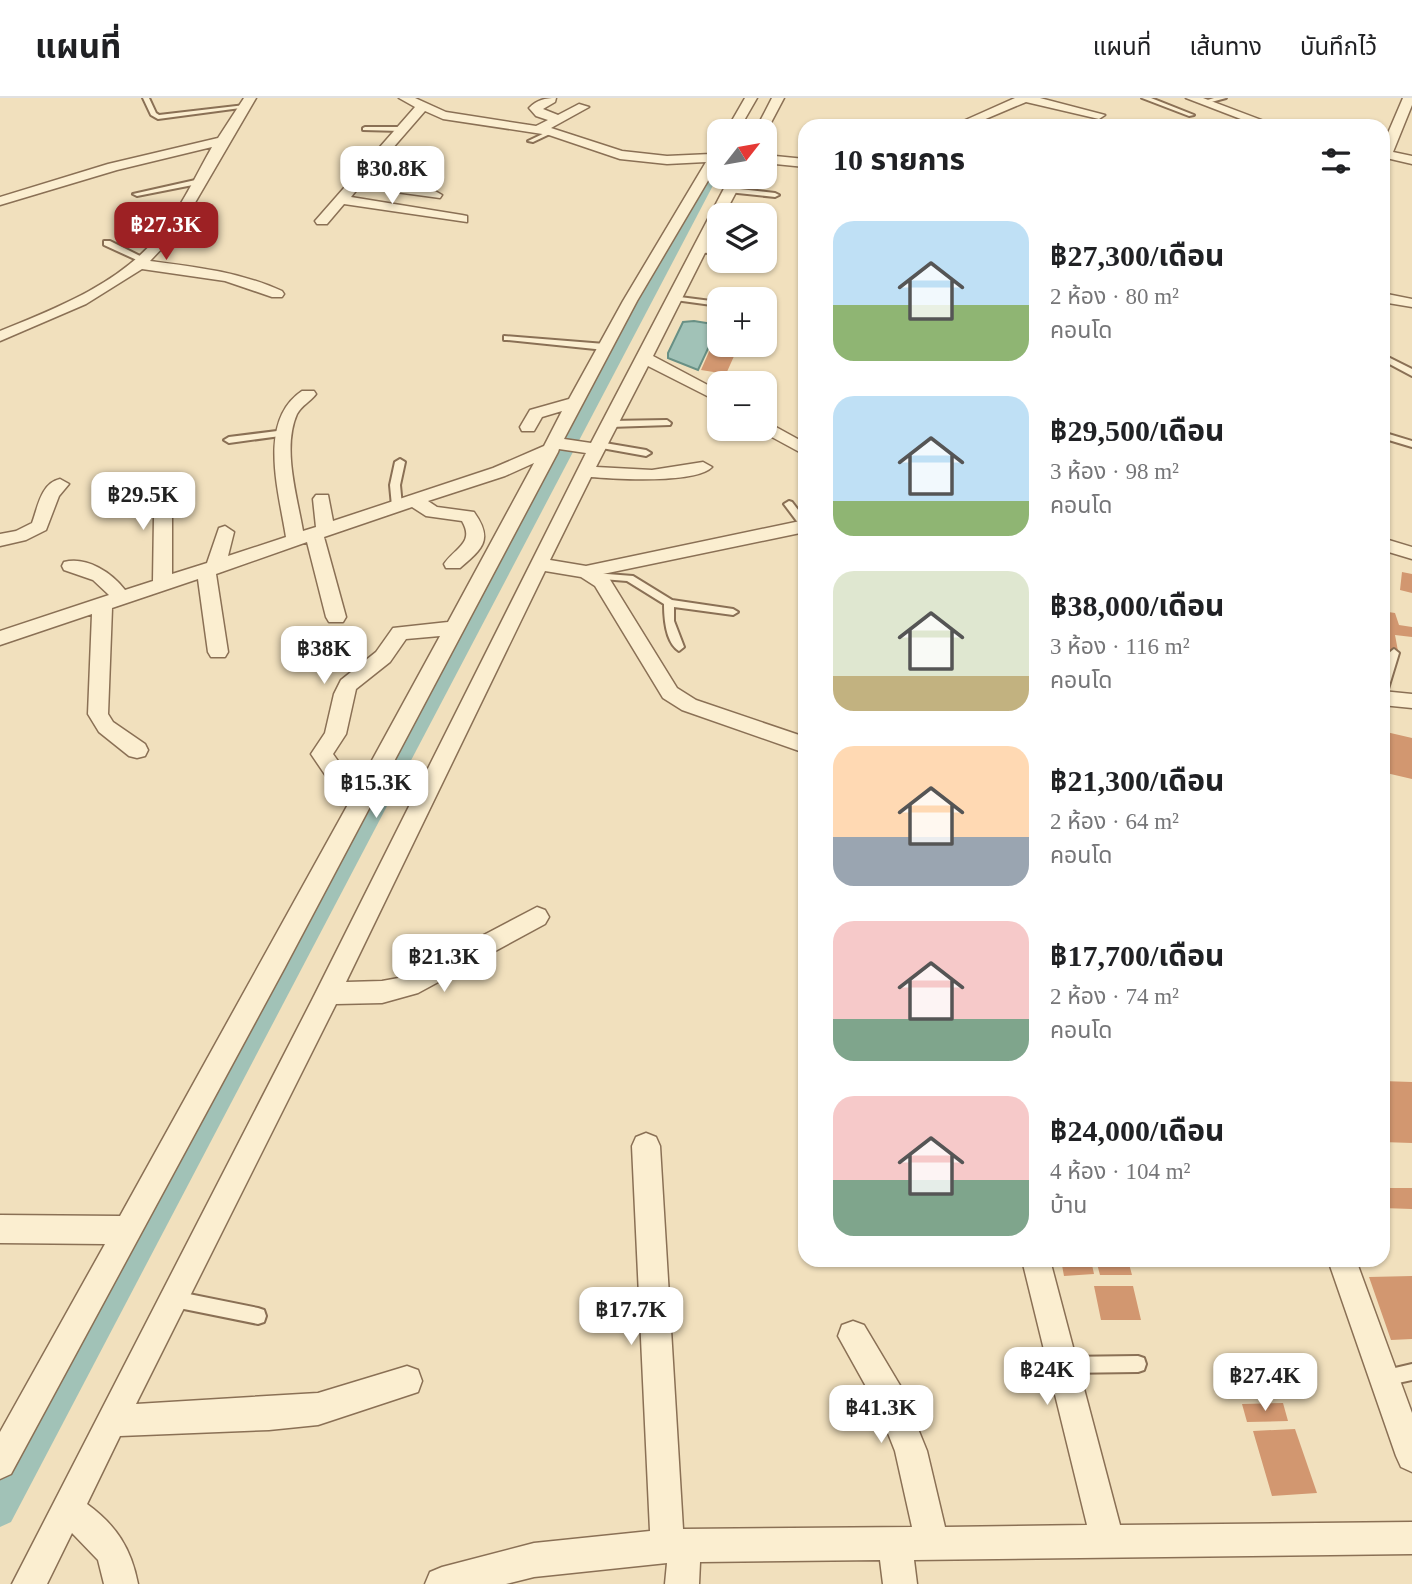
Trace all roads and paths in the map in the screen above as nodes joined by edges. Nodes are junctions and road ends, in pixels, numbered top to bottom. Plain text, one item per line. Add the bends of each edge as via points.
1 (146, 98) edge
2 (405, 98) edge
3 (751, 98) edge
4 (778, 98) edge
5 (1024, 98) edge
6 (1145, 98) edge
7 (1223, 98) edge
8 (1409, 98) edge
9 (551, 99) edge
10 (1198, 100) edge
11 (248, 103) edge
12 (422, 107) junction
13 (583, 107) dead end
14 (1099, 115) dead end
15 (1191, 115) dead end
16 (739, 119) edge
17 (767, 119) edge
18 (974, 119) edge
19 (1251, 119) edge
20 (558, 120) junction
21 (365, 129) dead end
22 (401, 129) junction
23 (540, 134) junction
24 (222, 141) junction
25 (1390, 141) edge
26 (1390, 155) edge
27 (707, 156) edge
28 (777, 160) edge
29 (1412, 160) edge
30 (798, 162) edge
31 (707, 174) edge
32 (200, 181) junction
33 (355, 183) junction
34 (754, 189) edge
35 (137, 194) dead end
36 (435, 195) dead end
37 (775, 195) dead end
38 (2, 198) edge
39 (340, 200) junction
40 (462, 219) dead end
41 (321, 221) dead end
42 (107, 243) dead end
43 (707, 254) edge
44 (139, 262) junction
45 (277, 294) dead end
46 (675, 298) junction
47 (1390, 299) edge
48 (707, 302) edge
49 (1412, 303) edge
50 (0, 336) edge
51 (508, 338) dead end
52 (605, 347) junction
53 (644, 358) junction
54 (1390, 361) edge
55 (1412, 373) edge
56 (707, 391) edge
57 (308, 394) dead end
58 (576, 402) junction
59 (667, 423) dead end
60 (610, 424) junction
61 (528, 427) dead end
62 (285, 433) junction
63 (777, 433) edge
64 (1390, 437) edge
65 (229, 440) dead end
66 (1412, 444) edge
67 (557, 446) junction
68 (798, 446) edge
69 (594, 447) junction
70 (646, 453) dead end
71 (400, 462) dead end
72 (703, 467) dead end
73 (585, 472) junction
74 (60, 484) dead end
75 (175, 490) dead end
76 (322, 499) dead end
77 (405, 503) junction
78 (789, 504) dead end
79 (798, 516) edge
80 (798, 528) edge
81 (225, 532) dead end
82 (312, 535) junction
83 (0, 540) edge
84 (1390, 546) edge
85 (1412, 553) edge
86 (453, 564) dead end
87 (539, 564) junction
88 (71, 566) dead end
89 (210, 569) junction
90 (590, 574) junction
91 (162, 585) junction
92 (112, 601) junction
93 (669, 603) junction
94 (733, 612) dead end
95 (336, 617) dead end
96 (455, 628) junction
97 (0, 638) edge
98 (679, 647) dead end
99 (218, 652) dead end
100 (1394, 653) dead end
101 (1390, 665) edge
102 (1390, 699) edge
103 (1412, 701) edge
104 (798, 743) edge
105 (137, 750) dead end
106 (371, 784) junction
107 (537, 917) dead end
108 (329, 993) junction
109 (646, 1146) dead end
110 (0, 1229) edge
111 (127, 1230) junction
112 (1037, 1267) edge
113 (1345, 1267) edge
114 (174, 1299) junction
115 (258, 1316) dead end
116 (853, 1336) dead end
117 (1138, 1364) dead end
118 (1062, 1365) junction
119 (1398, 1375) edge
120 (407, 1381) dead end
121 (111, 1421) junction
122 (1412, 1456) edge
123 (0, 1463) edge
124 (67, 1509) junction
125 (1412, 1538) edge
126 (1108, 1542) junction
127 (895, 1544) junction
128 (932, 1544) junction
129 (676, 1546) junction
130 (29, 1584) edge
131 (121, 1584) edge
132 (442, 1584) edge
133 (682, 1584) edge
134 (900, 1584) edge

1 - 11 lane via 158,117
2 - 12 street
3 - 16 street
4 - 17 street
5 - 14 street
5 - 18 street
6 - 15 lane
7 - 10 lane
8 - 25 street
9 - 20 street via 535,108
10 - 19 street
11 - 24 street
12 - 22 street
12 - 23 street
13 - 20 street
20 - 23 street
21 - 22 lane
22 - 33 street
23 - 27 street via 620,155 667,160
24 - 32 street
24 - 38 street
26 - 29 street
28 - 30 street
31 - 52 street
32 - 35 lane
32 - 44 street via 153,251
33 - 36 street
33 - 39 street
34 - 37 lane
39 - 40 street
39 - 41 street
42 - 44 lane
43 - 46 street
44 - 45 street via 241,280
44 - 50 street via 55,314
46 - 48 lane
46 - 53 street
47 - 49 street
51 - 52 lane
52 - 58 street
53 - 56 street
53 - 60 street
54 - 55 lane
57 - 62 street via 294,405
58 - 61 street via 536,414
58 - 67 street
59 - 60 lane
60 - 69 street
62 - 65 lane
62 - 82 street via 285,471
63 - 68 street
64 - 66 lane
67 - 69 street
67 - 77 street via 499,472
67 - 96 street
69 - 70 lane
69 - 73 street
71 - 77 lane via 395,485
72 - 73 street via 652,475
73 - 87 street
74 - 83 street via 50,496 42,525 32,533
75 - 91 street via 163,517
76 - 82 street
77 - 82 street
77 - 86 street via 468,516 475,524 474,544
78 - 79 lane
80 - 90 street
81 - 89 street
82 - 89 street
82 - 95 street
84 - 85 street
87 - 90 street
87 - 108 street
88 - 92 street via 101,576
89 - 91 street
89 - 99 street
90 - 93 lane via 629,578
90 - 104 street via 608,589 670,693 689,705
91 - 92 street
92 - 97 street
92 - 105 street via 98,714 106,727
93 - 94 lane
93 - 98 lane via 669,621
96 - 106 street
96 - 106 street via 400,633 383,657 348,685 335,734 322,754 334,775
100 - 101 lane
102 - 103 street
106 - 111 street
107 - 108 street via 409,986 382,992
108 - 114 street
109 - 129 street
110 - 111 street
111 - 123 street
112 - 118 street
113 - 119 street
114 - 115 lane
114 - 121 street
116 - 128 street via 890,1398 911,1451
117 - 118 lane
118 - 126 street
119 - 122 street
120 - 121 street via 318,1409
121 - 124 street
124 - 130 street
124 - 131 street via 98,1532 118,1560
125 - 126 street
126 - 128 street
127 - 128 street
127 - 129 street
127 - 134 street
129 - 132 street via 534,1560
129 - 133 street

